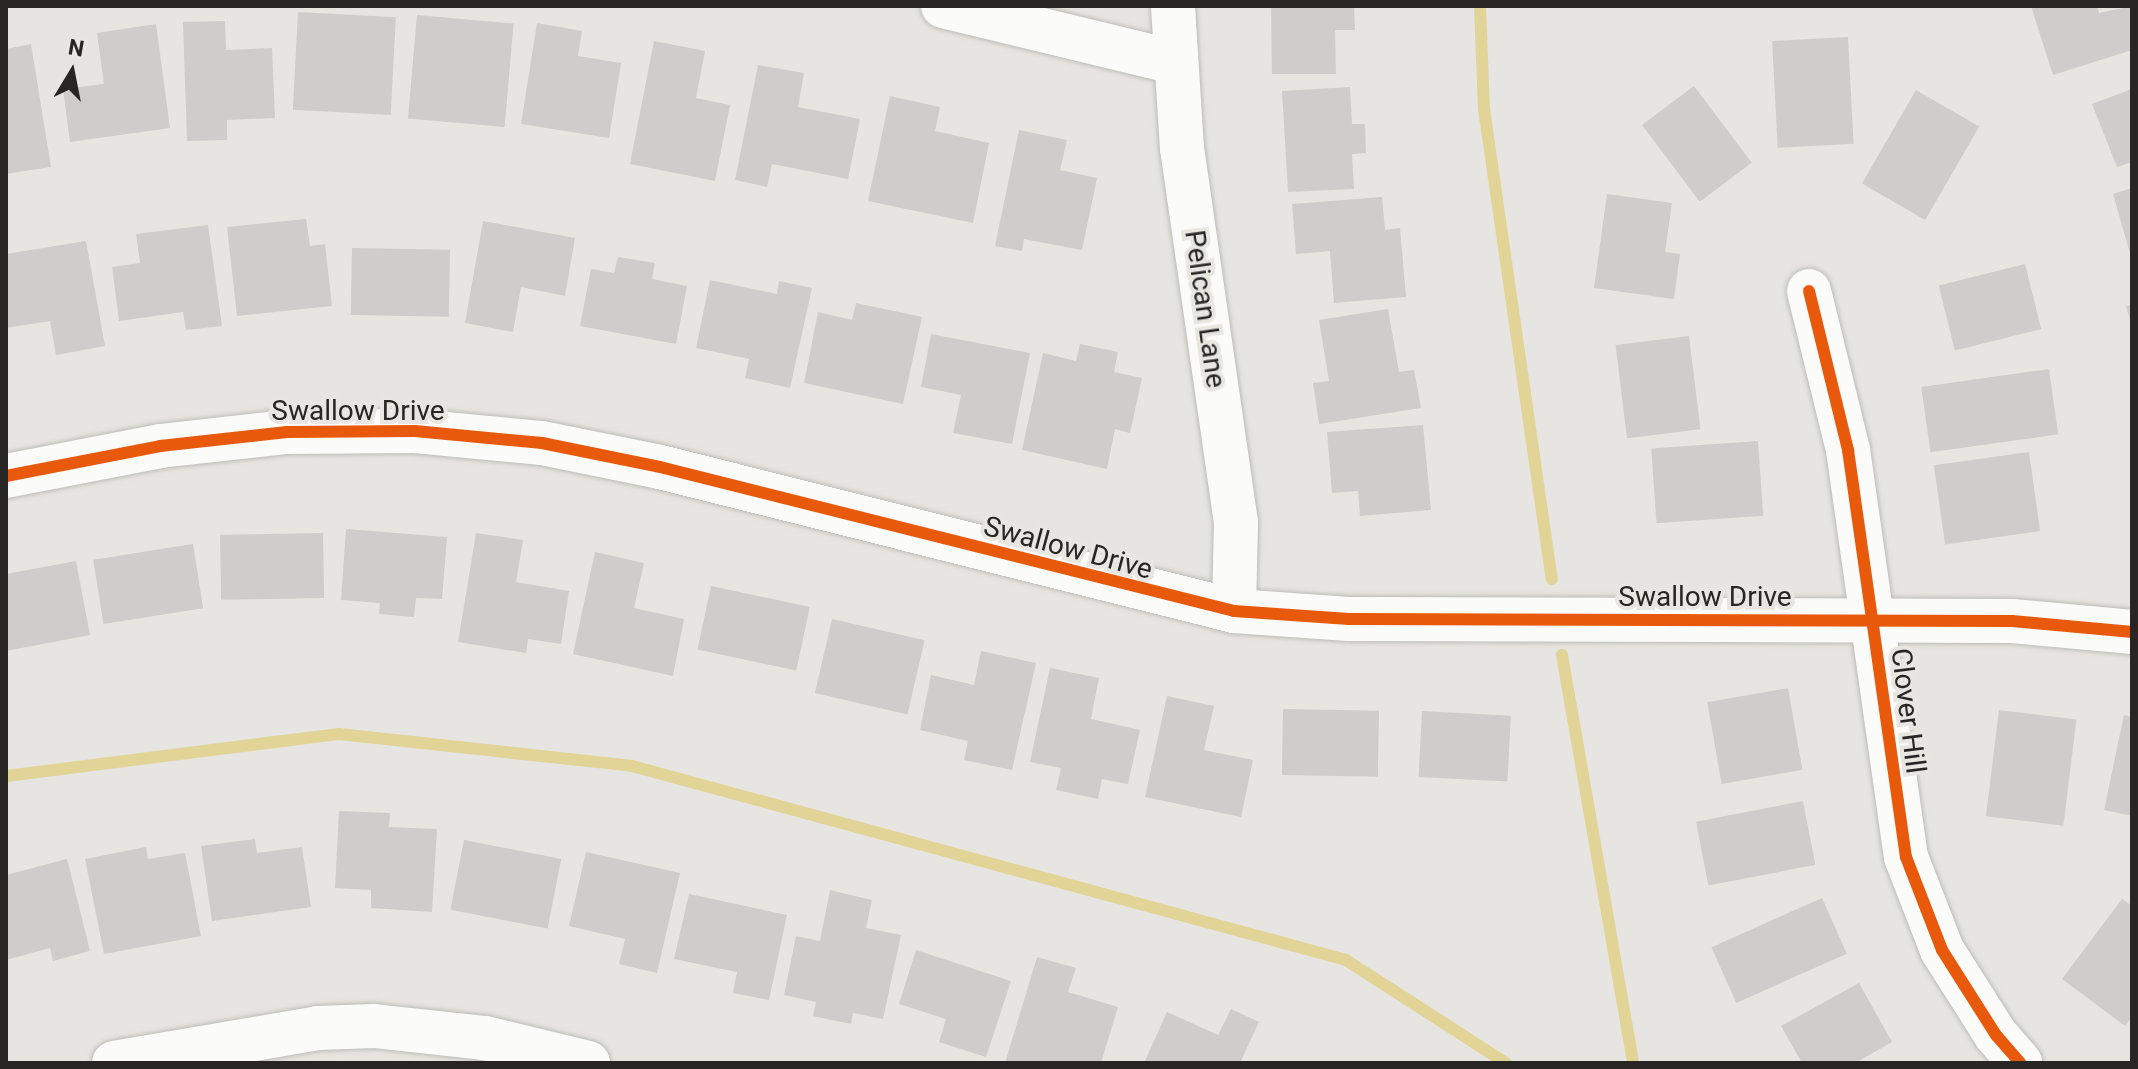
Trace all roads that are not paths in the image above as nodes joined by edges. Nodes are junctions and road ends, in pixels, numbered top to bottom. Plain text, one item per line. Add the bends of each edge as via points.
1 (943, 6) edge
2 (1173, 6) edge
3 (1175, 62) junction
4 (1809, 291) dead end
5 (6, 476) edge
6 (1234, 611) junction
7 (1872, 621) junction
8 (2132, 632) edge
9 (114, 1063) edge
10 (588, 1063) edge
11 (2020, 1063) edge

1 - 3 street
2 - 3 street, Pelican Lane
3 - 6 street, Pelican Lane via 1182,148 1236,522
4 - 7 street, Clover Hill via 1848,450
5 - 6 street, Swallow Drive via 160,446 287,432 415,431 542,443 660,467
6 - 7 street, Swallow Drive via 1349,619
7 - 8 street, Swallow Drive via 2012,621
7 - 11 street, Clover Hill via 1896,807 1921,905 1942,950
9 - 10 street via 318,1028 374,1026 485,1038

